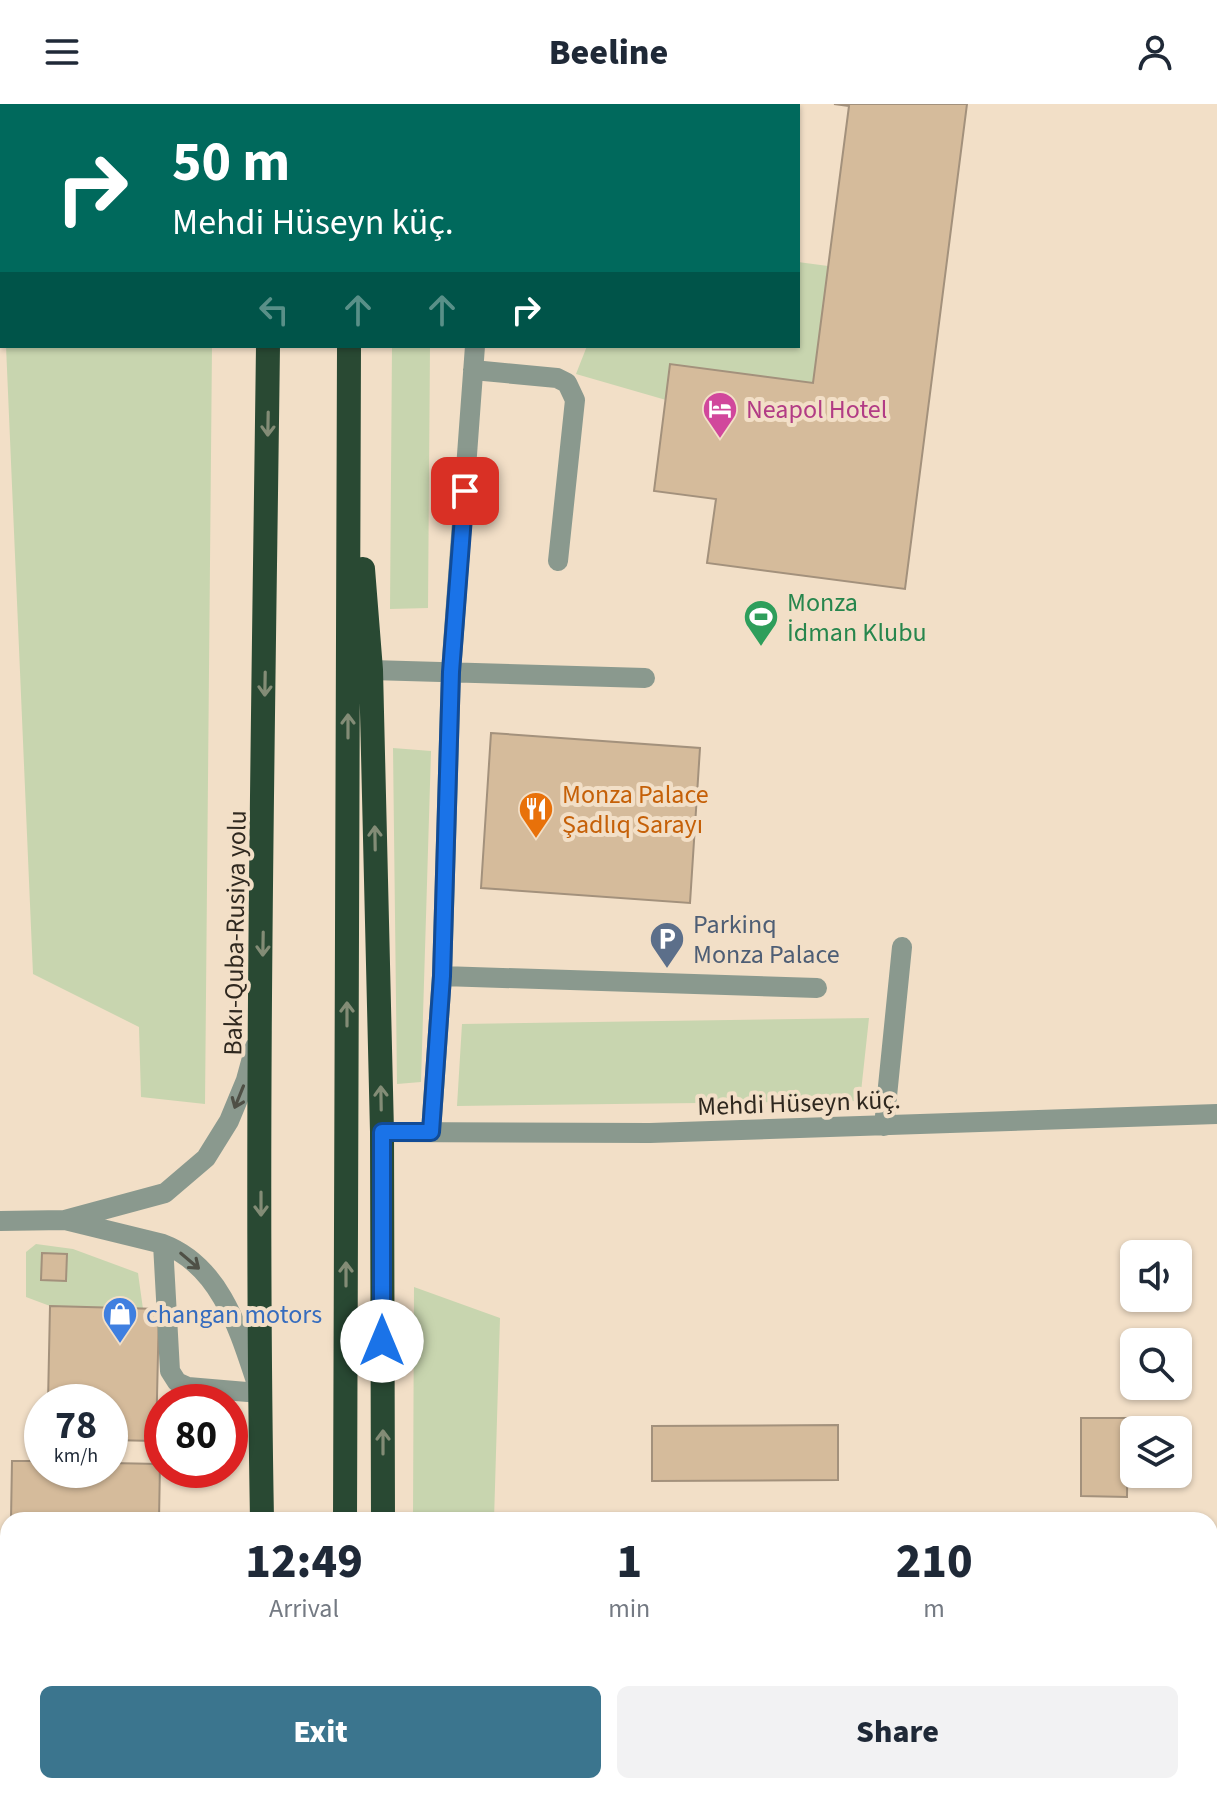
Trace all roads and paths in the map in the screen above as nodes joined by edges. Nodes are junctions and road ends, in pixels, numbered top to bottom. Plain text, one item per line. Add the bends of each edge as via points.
1 (268, 348) edge
2 (349, 348) edge
3 (475, 348) edge
4 (473, 370) junction
5 (350, 395) junction
6 (558, 561) dead end
7 (371, 670) junction
8 (451, 672) junction
9 (645, 678) dead end
10 (902, 947) dead end
11 (442, 976) junction
12 (817, 988) dead end
13 (262, 1022) junction
14 (1217, 1114) edge
15 (884, 1126) junction
16 (382, 1132) junction
17 (431, 1132) junction
18 (65, 1220) junction
19 (0, 1221) edge
20 (163, 1244) junction
21 (260, 1393) junction
22 (262, 1512) edge
23 (345, 1512) edge
24 (383, 1512) edge

1 -> 13 highway, Bakı-Quba-Rusiya yolu
2 - 5 highway
3 - 4 street
4 - 6 street via 557,378 567,383 575,400
4 - 8 street
5 - 7 highway
23 -> 5 highway
7 - 8 street
16 -> 7 highway
8 - 9 street
8 - 11 street
10 - 15 street
11 - 12 street
11 - 17 street
13 -> 18 street via 246,1080 206,1158 165,1193
13 -> 21 highway, Bakı-Quba-Rusiya yolu
14 - 15 street, Mehdi Hüseyn küç.
15 - 17 street, Mehdi Hüseyn küç.
16 - 17 street, Mehdi Hüseyn küç.
24 -> 16 highway
18 - 19 street
18 - 20 street
20 -> 21 street via 197,1266 222,1294
20 - 21 street via 170,1371 177,1382
21 - 22 highway, Bakı-Quba-Rusiya yolu

